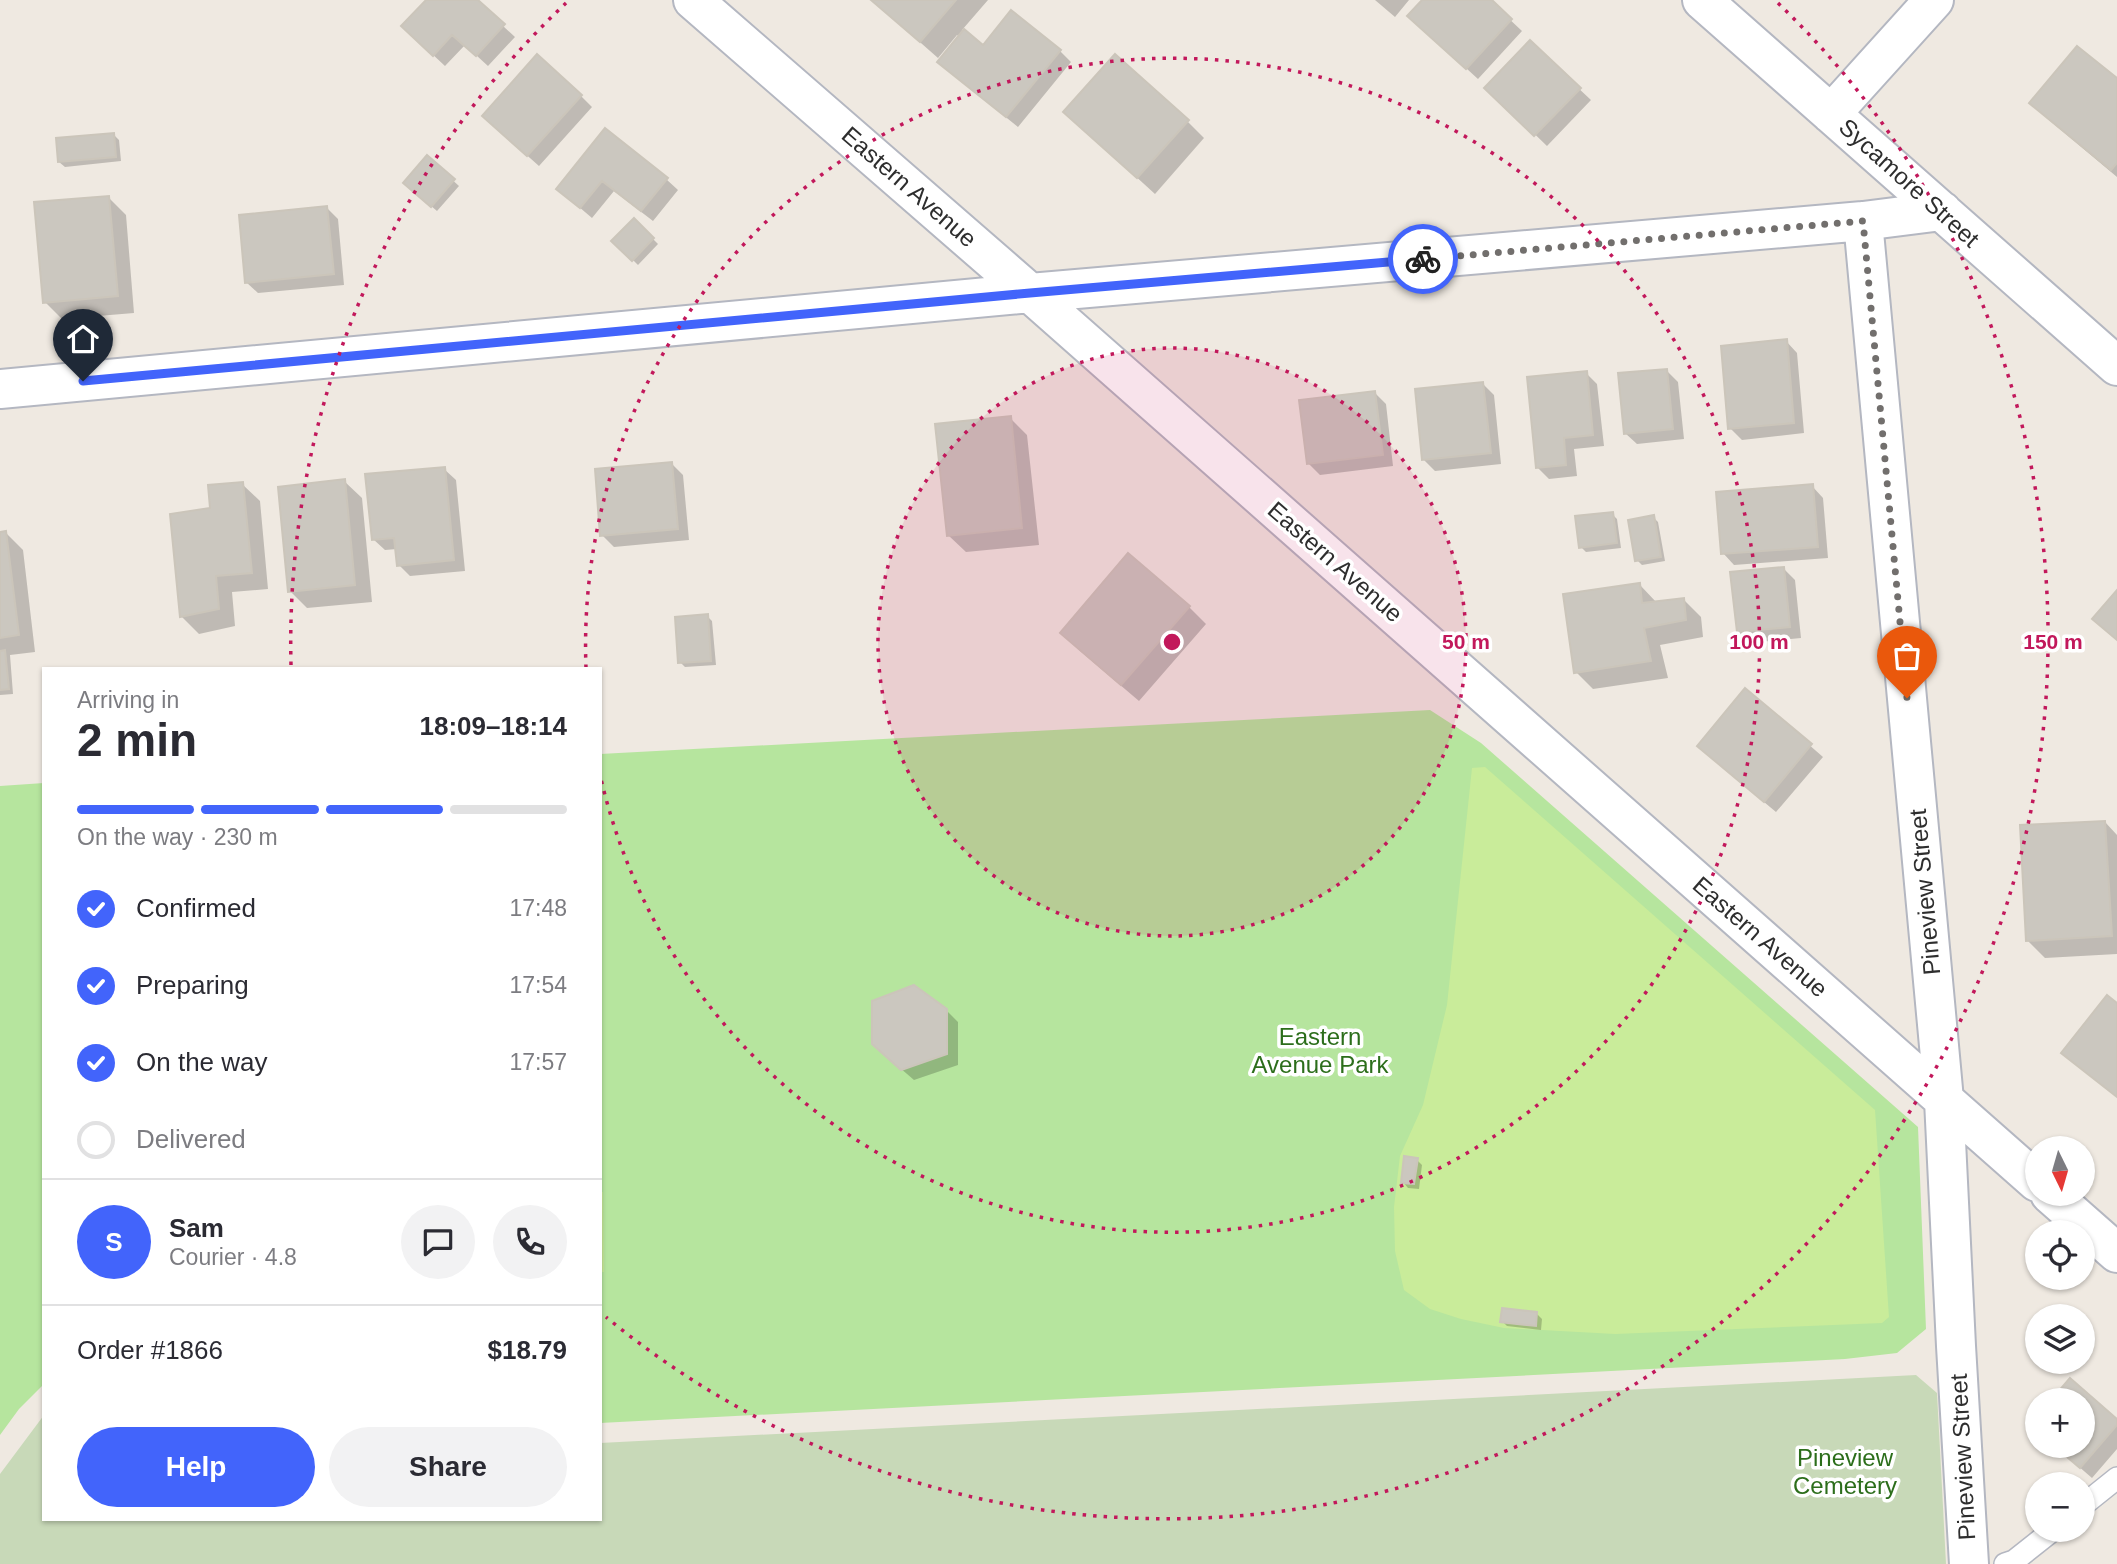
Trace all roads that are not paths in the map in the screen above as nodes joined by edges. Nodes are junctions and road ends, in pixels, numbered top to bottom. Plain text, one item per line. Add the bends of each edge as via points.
1 (693, 0) edge
2 (1702, 0) edge
3 (1934, 0) edge
4 (1831, 114) junction
5 (1942, 211) junction
6 (1863, 221) junction
7 (1030, 293) junction
8 (2117, 366) edge
9 (0, 389) edge
10 (1944, 1100) junction
11 (2025, 1171) edge
12 (2064, 1206) edge
13 (2117, 1253) edge
14 (2117, 1478) edge
15 (2095, 1496) edge
16 (2038, 1542) edge
17 (1969, 1564) edge
18 (2005, 1564) edge

1 - 7 street, Eastern Avenue
2 - 4 street, Sycamore Street
3 - 4 street
4 - 5 street, Sycamore Street
5 - 6 street
5 - 8 street, Sycamore Street
6 - 7 street
6 - 10 street, Pineview Street
7 - 9 street
7 - 10 street, Eastern Avenue
10 - 11 street, Eastern Avenue
10 - 17 street, Pineview Street
12 - 13 street
14 - 15 lane
16 - 18 lane

